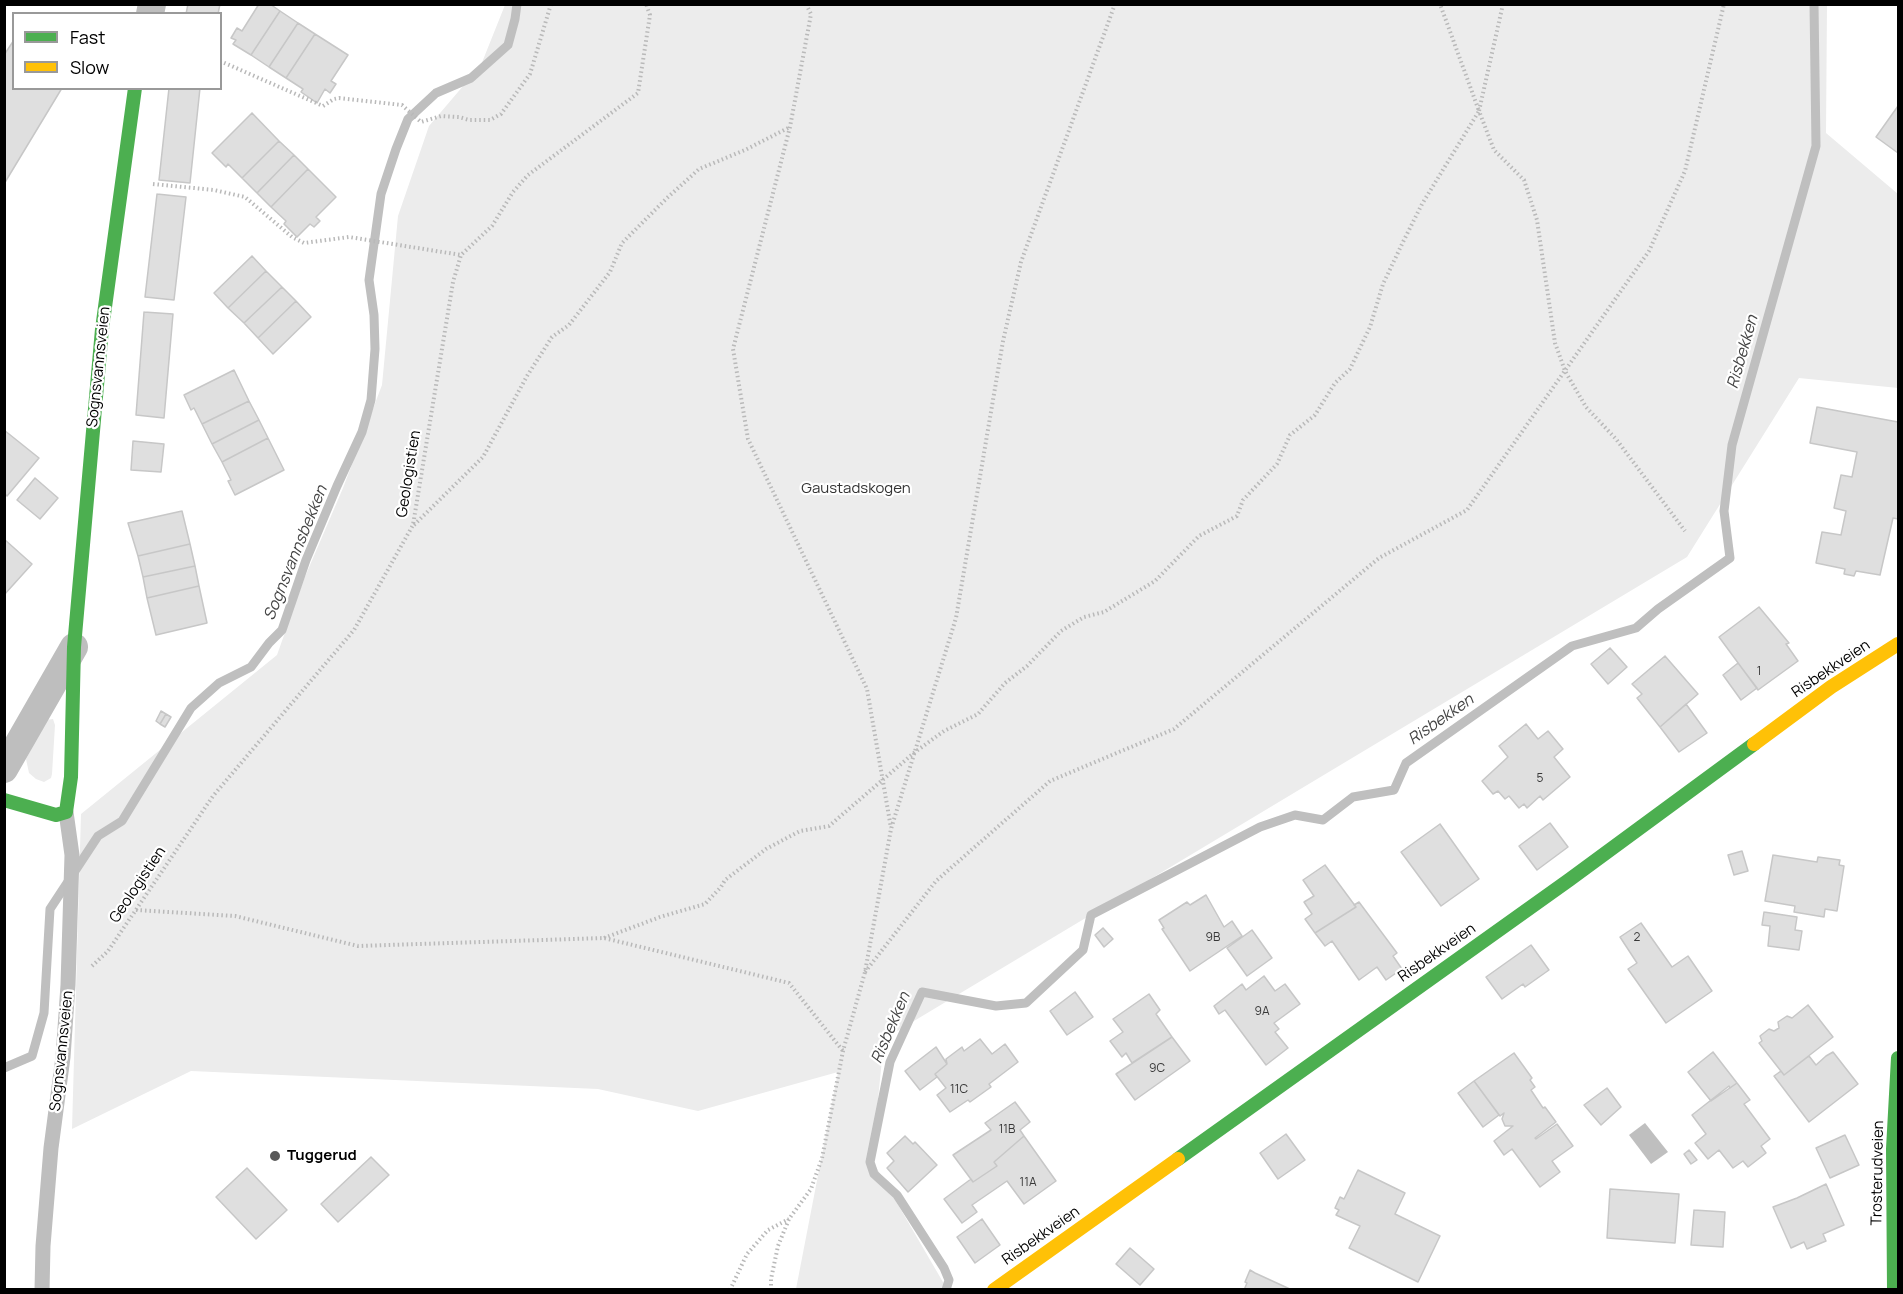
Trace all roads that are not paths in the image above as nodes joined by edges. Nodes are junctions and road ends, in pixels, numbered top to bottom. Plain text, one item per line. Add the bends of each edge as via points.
1 (135, 90) edge
2 (1899, 644) edge
3 (74, 647) junction
4 (4, 769) edge
5 (4, 800) edge
6 (66, 812) junction
7 (1899, 1058) edge
8 (42, 1290) edge
9 (994, 1290) edge
10 (1894, 1290) edge

1 - 3 street, Sognsvannsveien via 102,329
2 - 9 street, Risbekkveien via 1831,687 1569,880
3 - 4 street, Sognsvannsveien
3 - 6 street, Sognsvannsveien via 71,777
5 - 6 street via 56,815
6 - 8 lane, Sognsvannsveien via 72,855 68,985 51,1148
7 - 10 street, Trosterudveien via 1893,1149

